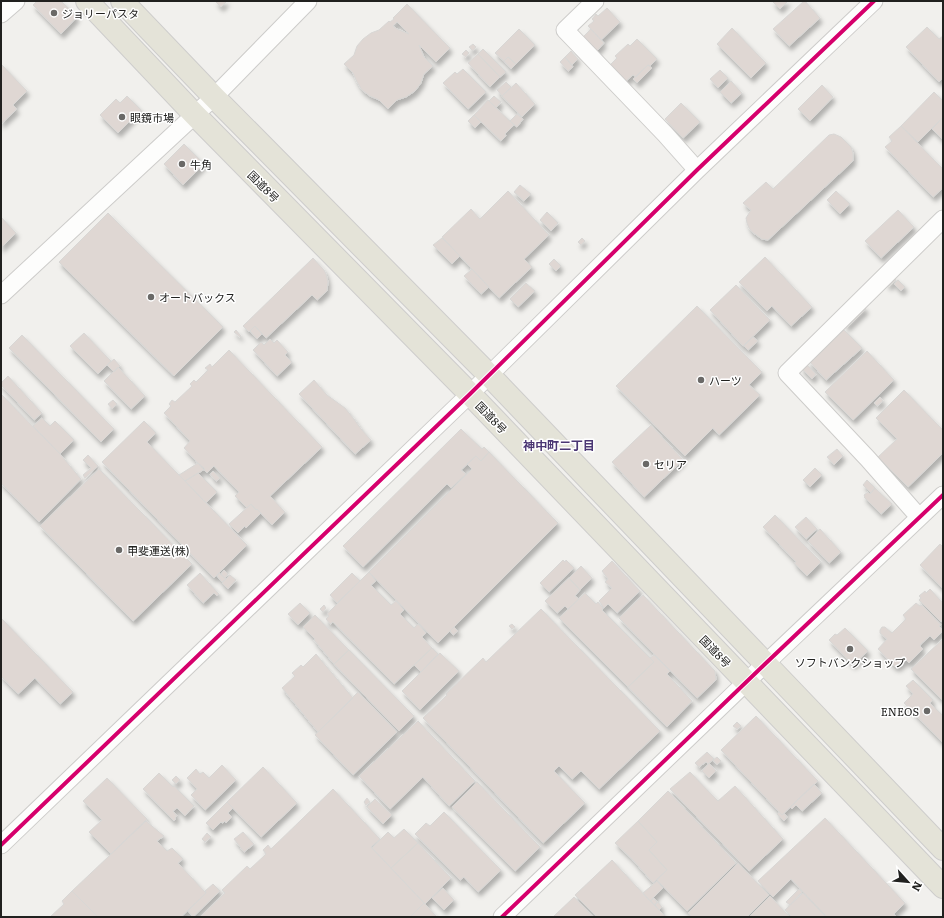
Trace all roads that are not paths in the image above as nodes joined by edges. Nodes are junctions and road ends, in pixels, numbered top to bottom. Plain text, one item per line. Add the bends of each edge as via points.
1 (16, 1) edge
2 (87, 1) edge
3 (122, 1) edge
4 (308, 1) edge
5 (595, 1) edge
6 (874, 1) edge
7 (1, 14) edge
8 (214, 97) junction
9 (194, 114) junction
10 (697, 170) junction
11 (943, 219) edge
12 (1, 295) edge
13 (489, 376) junction
14 (470, 394) junction
15 (943, 495) edge
16 (919, 517) junction
17 (765, 664) junction
18 (746, 682) junction
19 (1, 845) edge
20 (943, 849) edge
21 (943, 887) edge
22 (502, 917) edge

1 - 7 street
2 - 9 highway, 国道8号
3 - 8 highway
4 - 8 street
5 - 10 street via 565,30
6 - 10 street
8 - 9 street
8 - 13 highway
9 - 12 street
9 - 14 highway, 国道8号
10 - 13 street
11 - 16 street via 787,373
13 - 14 street
13 - 17 highway
14 - 18 highway, 国道8号
14 - 19 street
15 - 16 street
16 - 17 street
17 - 18 street
17 - 20 highway
18 - 21 highway, 国道8号
18 - 22 street

